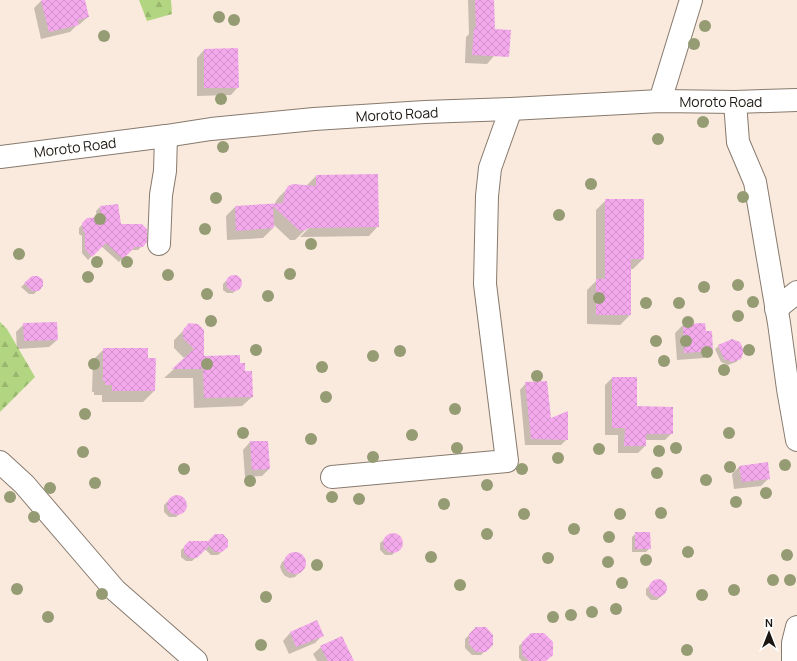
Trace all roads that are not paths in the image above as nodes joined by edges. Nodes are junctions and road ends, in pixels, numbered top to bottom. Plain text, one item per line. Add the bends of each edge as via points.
1 (691, 0) edge
2 (797, 100) edge
3 (660, 101) junction
4 (735, 102) junction
5 (511, 109) junction
6 (166, 136) junction
7 (0, 157) edge
8 (159, 244) dead end
9 (797, 292) edge
10 (776, 309) junction
11 (797, 440) edge
12 (0, 462) edge
13 (332, 477) dead end
14 (797, 627) edge
15 (196, 661) edge
16 (793, 661) edge

1 - 3 street
2 - 4 street, Moroto Road
3 - 4 street, Moroto Road
3 - 5 street, Moroto Road
4 - 10 street via 738,142 755,182
5 - 6 street, Moroto Road via 314,119
5 - 13 street via 490,168 485,284 507,461
6 - 7 street, Moroto Road
6 - 8 street via 166,171 161,195
9 - 10 street
10 - 11 street
12 - 15 street via 24,484 115,590
14 - 16 street via 793,643

